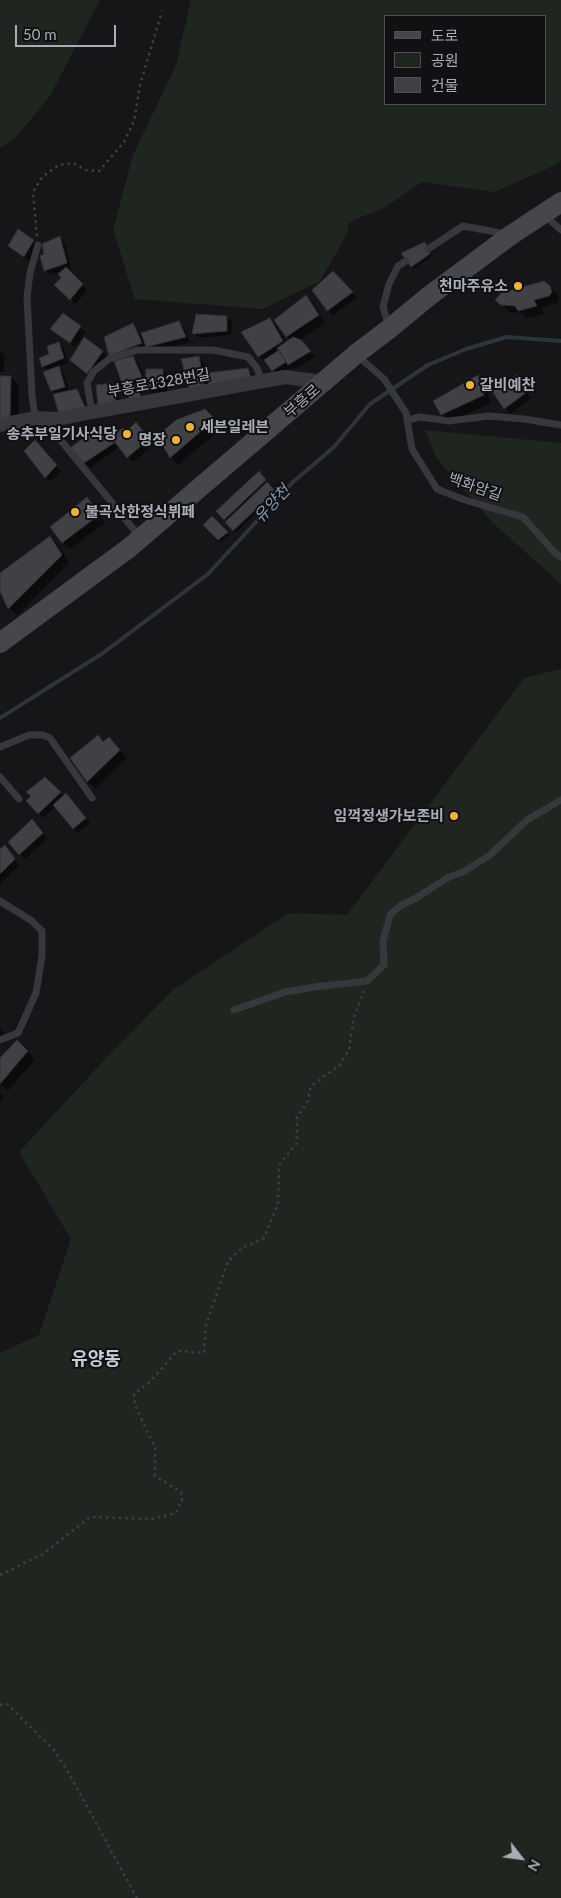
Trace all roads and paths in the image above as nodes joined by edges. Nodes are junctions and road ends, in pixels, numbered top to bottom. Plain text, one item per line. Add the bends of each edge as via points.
1 (162, 11) dead end
2 (561, 202) edge
3 (543, 214) junction
4 (561, 230) edge
5 (511, 235) junction
6 (38, 245) joint
7 (428, 249) dead end
8 (406, 261) dead end
9 (389, 329) junction
10 (356, 354) junction
11 (262, 381) junction
12 (324, 382) junction
13 (92, 412) junction
14 (407, 417) junction
15 (35, 418) junction
16 (0, 425) edge
17 (561, 426) edge
18 (141, 538) junction
19 (561, 557) edge
20 (0, 643) edge
21 (0, 747) edge
22 (0, 778) edge
23 (92, 798) dead end
24 (19, 799) dead end
25 (561, 800) edge
26 (0, 901) edge
27 (367, 981) junction
28 (234, 1010) dead end
29 (0, 1040) edge
30 (0, 1575) edge
31 (0, 1705) edge
32 (137, 1898) edge

1 - 6 path via 140,85 134,121 124,142 99,171 73,164 60,165 42,177 33,192
2 - 3 main road, 부흥로
3 - 4 lane
3 - 5 main road, 부흥로
5 - 7 lane via 463,226
5 - 9 main road, 부흥로
6 - 15 lane via 27,296
8 - 9 lane via 398,266 383,307
9 - 10 main road, 부흥로
10 - 12 main road, 부흥로
10 - 14 lane via 384,379
11 - 12 street, 부흥로1328번길 via 285,377
11 - 13 street, 부흥로1328번길
11 - 13 lane via 248,357 213,350 137,350 109,360 94,371 86,383
12 - 18 main road, 부흥로
13 - 15 street, 부흥로1328번길 via 58,419
14 - 17 lane via 449,421 489,416
14 - 19 lane, 백화암길 via 412,449 437,489 522,518
15 - 16 street, 부흥로1328번길
15 - 18 lane via 49,426
18 - 20 main road, 부흥로
21 - 23 lane via 29,735 50,738
22 - 24 lane
25 - 27 lane via 527,820 490,855 400,906 390,915 383,941 384,965
26 - 29 lane via 32,920 42,931 36,993 18,1033
27 - 28 lane via 285,992
27 - 30 path via 354,1017 349,1050 340,1065 312,1086 307,1103 297,1117 297,1143 279,1165 278,1203 264,1238 242,1248 228,1261 206,1325 204,1353 177,1351 151,1381 134,1394 135,1405 155,1448 155,1476 181,1492 182,1500 176,1513 152,1519 90,1517 43,1554
31 - 32 path via 6,1704 54,1750

